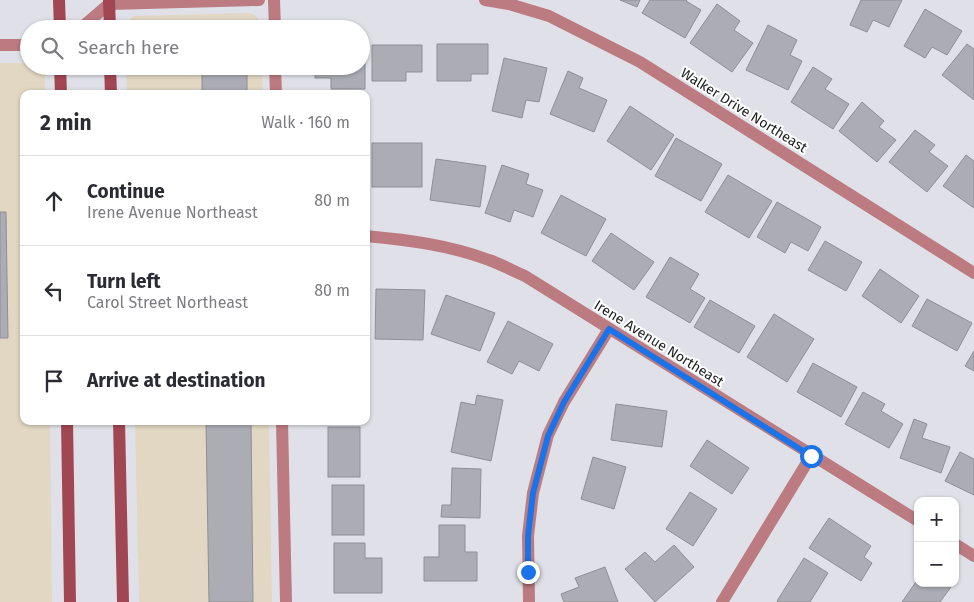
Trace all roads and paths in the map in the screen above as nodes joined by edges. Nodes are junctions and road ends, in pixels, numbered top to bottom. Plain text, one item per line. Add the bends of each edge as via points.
1 (59, 0) edge
2 (259, 0) edge
3 (274, 0) edge
4 (485, 0) edge
5 (109, 2) edge
6 (60, 20) edge
7 (90, 20) edge
8 (110, 20) edge
9 (275, 20) edge
10 (0, 45) edge
11 (20, 45) edge
12 (60, 75) edge
13 (110, 75) edge
14 (275, 75) edge
15 (61, 90) edge
16 (111, 90) edge
17 (276, 90) edge
18 (370, 236) edge
19 (974, 273) edge
20 (609, 329) junction
21 (67, 425) edge
22 (118, 425) edge
23 (282, 425) edge
24 (811, 456) junction
25 (914, 519) edge
26 (959, 547) edge
27 (974, 556) edge
28 (70, 602) edge
29 (123, 602) edge
30 (286, 602) edge
31 (529, 602) edge
32 (722, 602) edge

1 - 6 main road
2 - 5 street
3 - 9 street
4 - 19 street, Walker Drive Northeast via 549,16 640,62
5 - 7 street
5 - 8 main road
10 - 11 street
12 - 15 main road
13 - 16 main road
14 - 17 street
18 - 20 street, Irene Avenue Northeast via 447,247 490,260 525,276
20 - 24 street, Irene Avenue Northeast
20 - 31 street via 564,402 548,436 533,493 528,536
21 - 28 main road
22 - 29 main road
23 - 30 street
24 - 25 street, Irene Avenue Northeast
24 - 32 street
26 - 27 street

